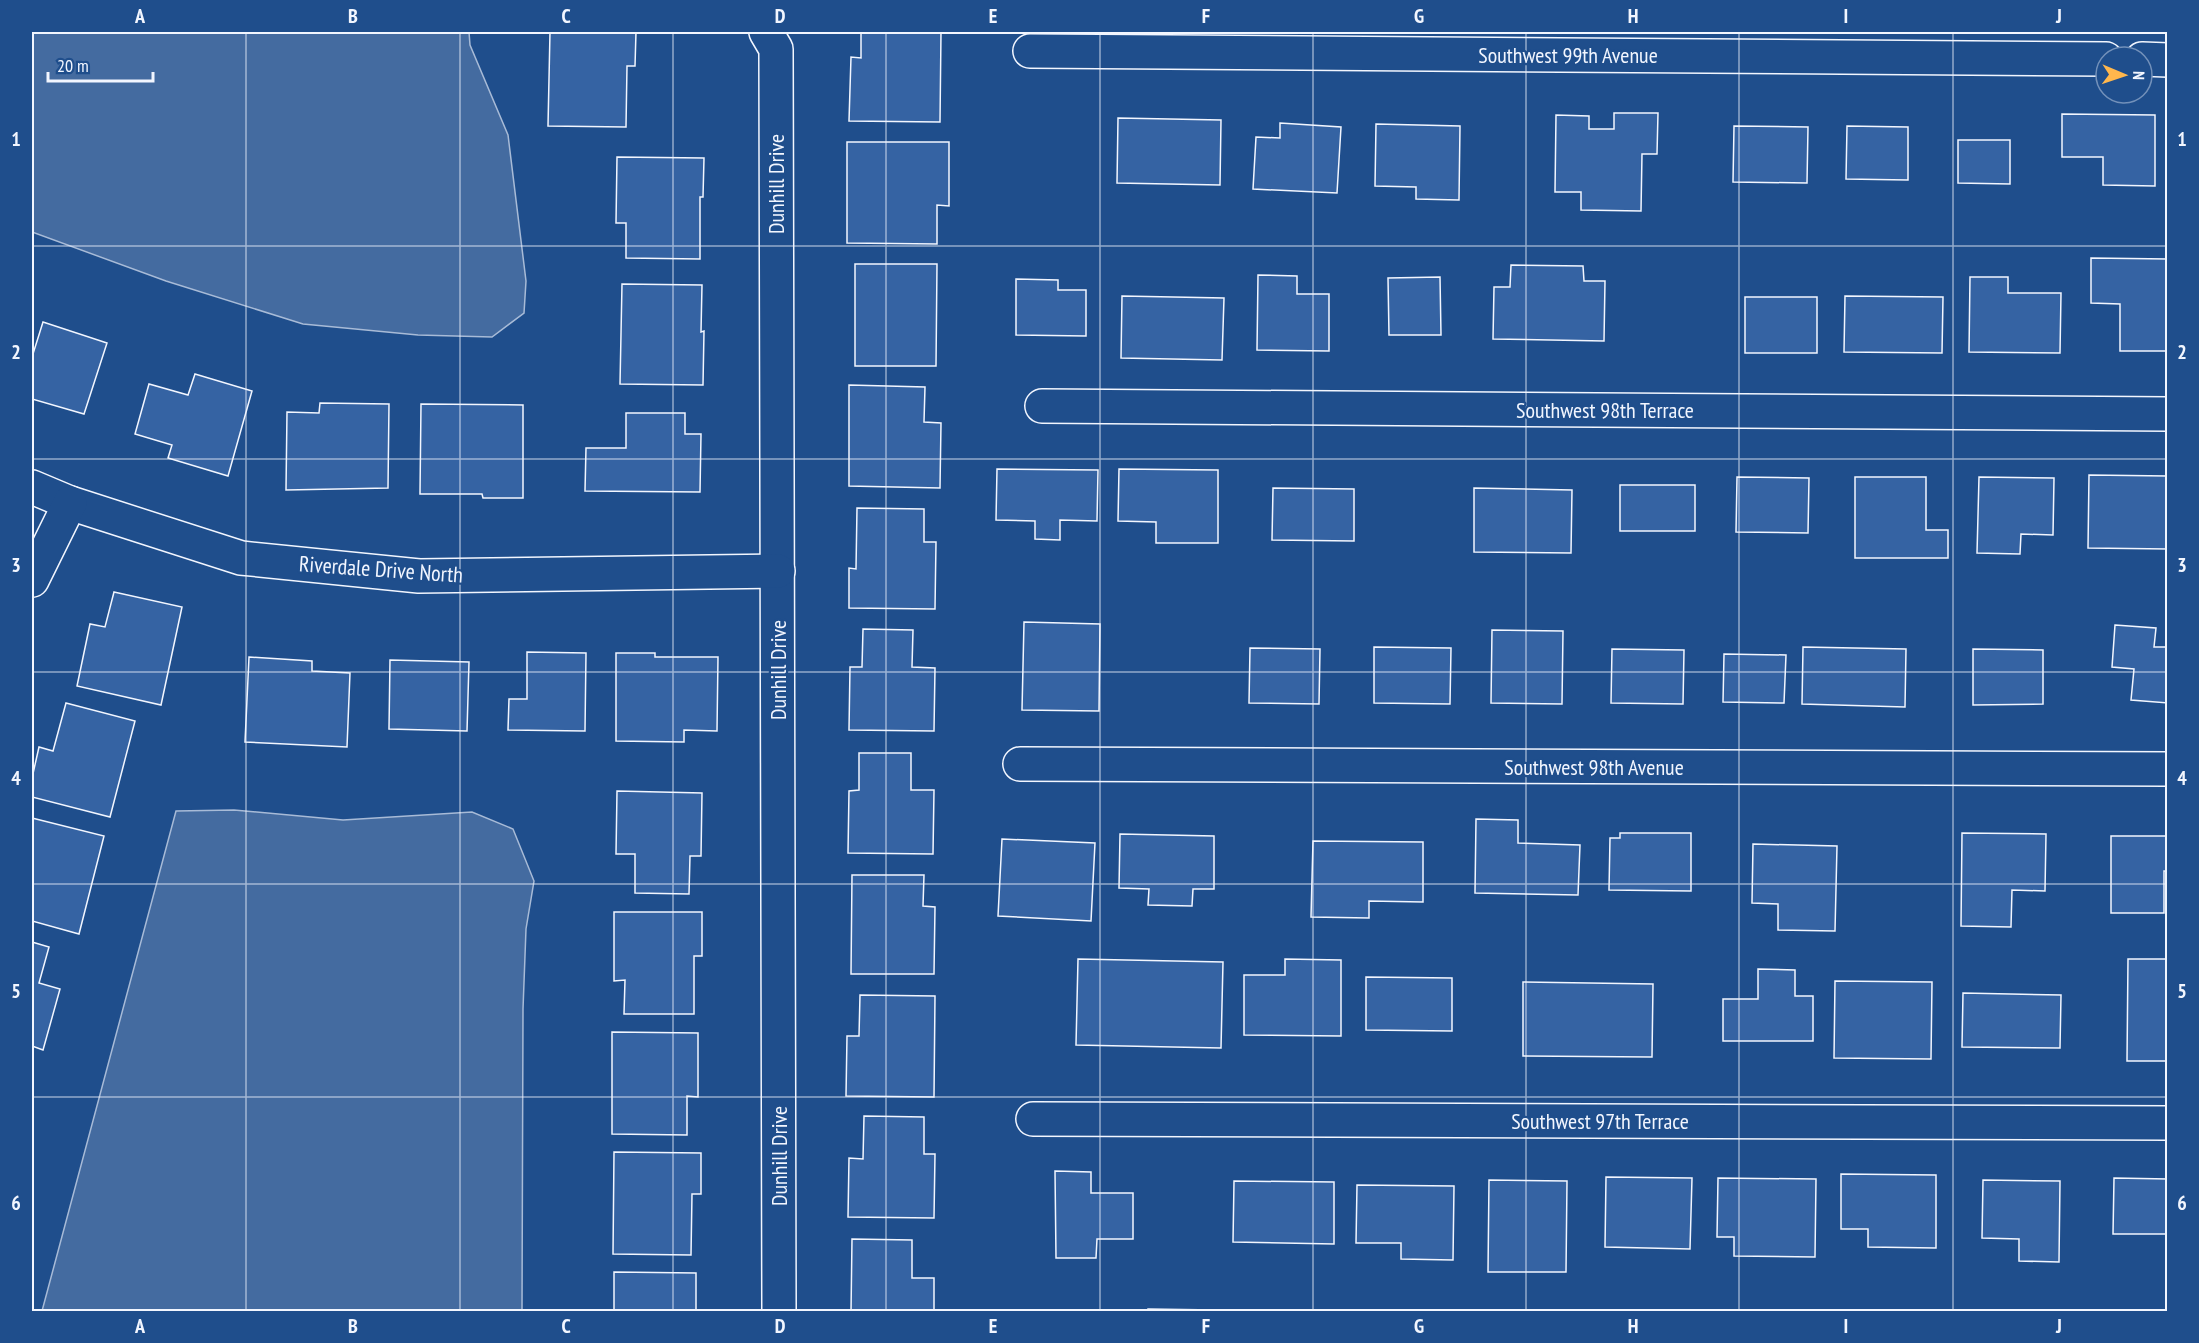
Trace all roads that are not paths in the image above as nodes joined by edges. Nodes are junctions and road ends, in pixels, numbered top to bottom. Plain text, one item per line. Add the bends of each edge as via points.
1 (766, 32) edge
2 (1030, 51) dead end
3 (2094, 59) edge
4 (1042, 406) dead end
5 (2168, 414) edge
6 (32, 487) edge
7 (70, 503) junction
8 (778, 571) junction
9 (32, 580) edge
10 (1020, 764) dead end
11 (2168, 769) edge
12 (1033, 1119) dead end
13 (2168, 1123) edge
14 (779, 1311) edge

1 - 8 street, Dunhill Drive via 776,49
2 - 3 street, Southwest 99th Avenue
4 - 5 street, Southwest 98th Terrace
6 - 7 street, Riverdale Drive North
7 - 8 street, Riverdale Drive North via 241,558 419,576
7 - 9 street
8 - 14 street, Dunhill Drive
10 - 11 street, Southwest 98th Avenue
12 - 13 street, Southwest 97th Terrace

